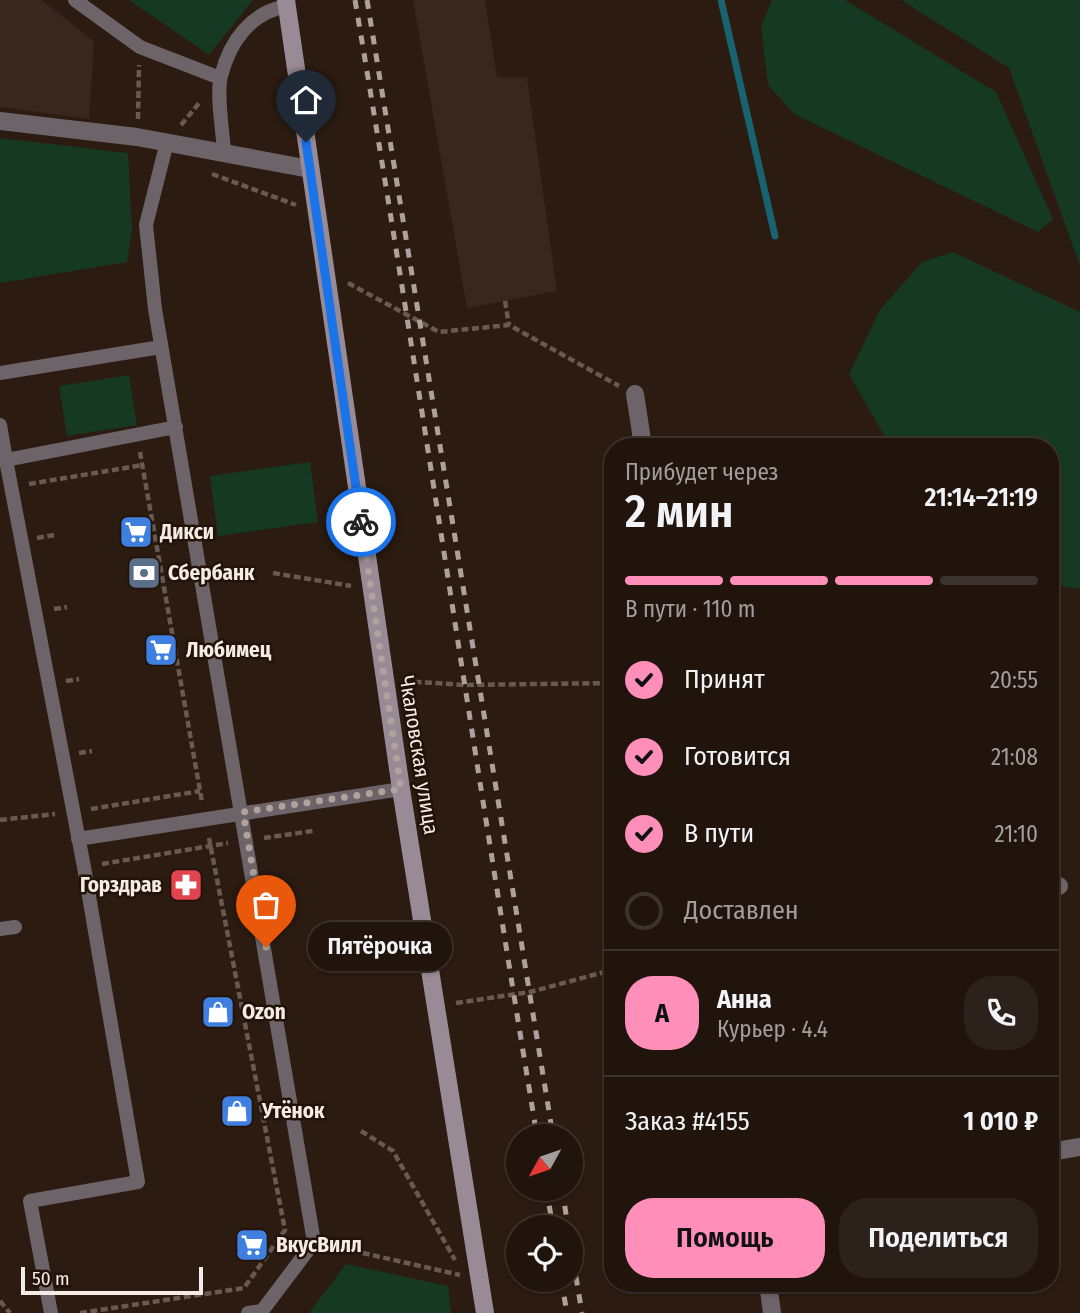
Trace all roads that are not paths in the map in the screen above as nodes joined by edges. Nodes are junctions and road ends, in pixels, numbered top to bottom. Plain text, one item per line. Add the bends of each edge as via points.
1 (75, 0) edge
2 (286, 3) edge
3 (220, 78) junction
4 (0, 121) edge
5 (167, 142) junction
6 (224, 152) junction
7 (310, 169) junction
8 (161, 346) junction
9 (0, 373) edge
10 (635, 394) road end
11 (0, 425) edge
12 (176, 427) junction
13 (642, 438) edge
14 (6, 460) junction
15 (401, 789) junction
16 (243, 812) junction
17 (78, 839) junction
18 (1080, 1147) edge
19 (1059, 1150) edge
20 (769, 1292) edge
21 (51, 1313) edge
22 (248, 1313) edge
23 (485, 1313) edge
24 (772, 1313) edge

1 - 3 lane via 140,47
2 - 3 lane via 256,16 236,40
2 - 7 street, Чкаловская улица
3 - 6 lane
4 - 5 street
5 - 6 street
5 - 8 lane via 146,225
6 - 7 street
7 - 15 street, Чкаловская улица via 307,204
8 - 9 lane
8 - 12 lane
10 - 13 street
11 - 14 lane
12 - 14 lane
12 - 16 lane
14 - 17 lane
15 - 16 lane
15 - 23 street, Чкаловская улица
16 - 17 lane
16 - 22 lane via 314,1242 262,1311
17 - 21 lane via 138,1182 30,1201
18 - 19 street
20 - 24 street

